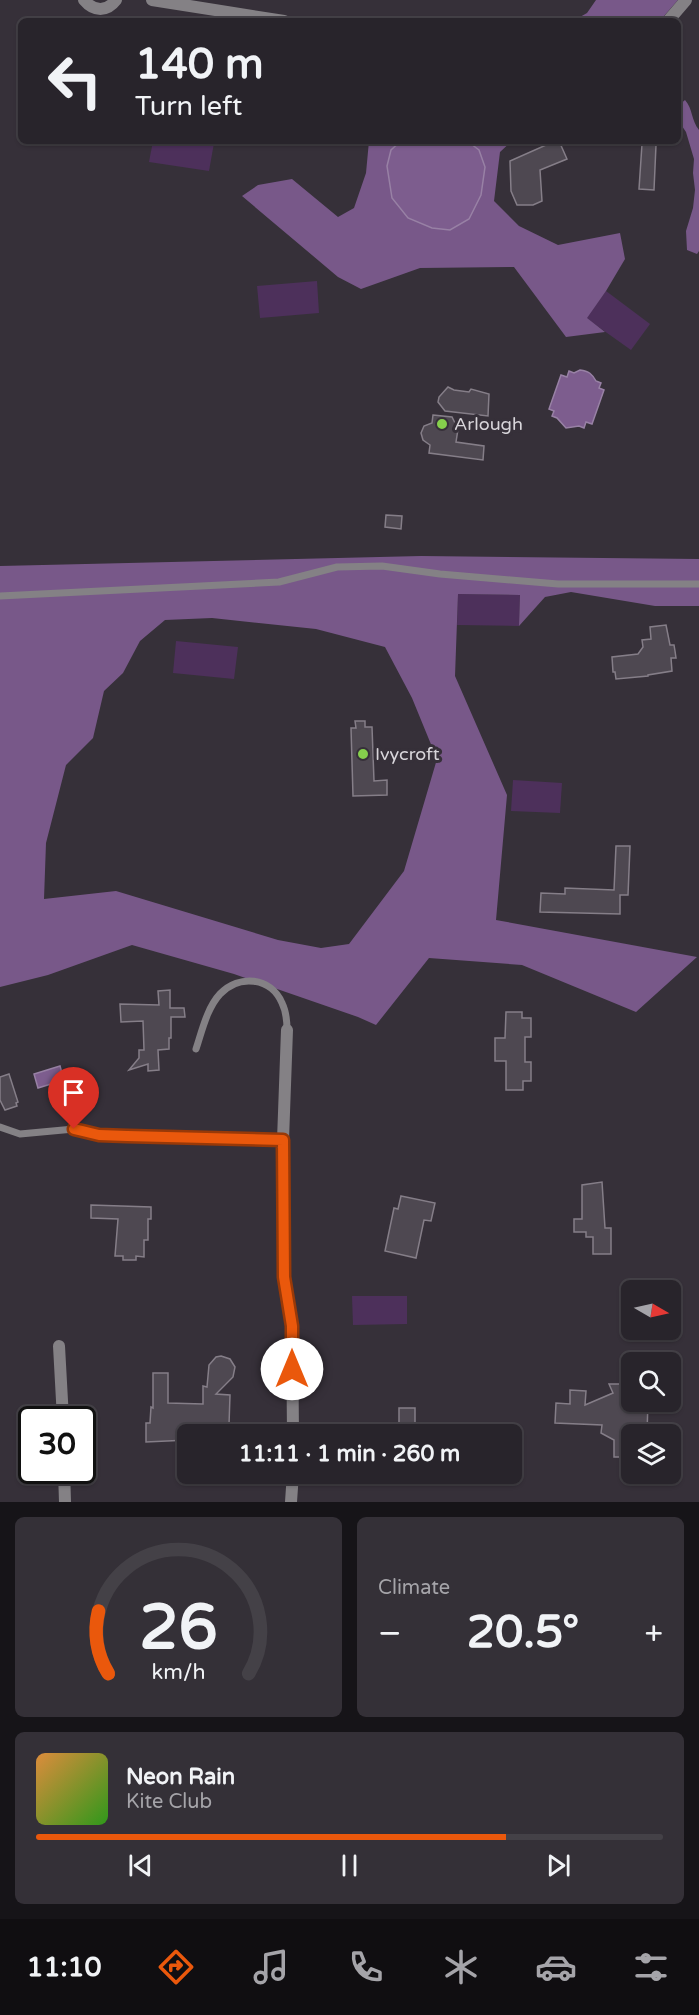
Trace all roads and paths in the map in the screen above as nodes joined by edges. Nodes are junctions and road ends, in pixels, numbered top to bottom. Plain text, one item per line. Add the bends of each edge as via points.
1 (84, 0) edge
2 (116, 0) edge
3 (152, 0) edge
4 (687, 0) edge
5 (265, 18) edge
6 (671, 18) edge
7 (699, 584) edge
8 (0, 596) edge
9 (288, 1030) joint
10 (196, 1049) dead end
11 (0, 1127) edge
12 (283, 1140) junction
13 (59, 1346) dead end
14 (62, 1406) edge
15 (293, 1424) edge
16 (64, 1484) edge
17 (292, 1484) edge
18 (65, 1502) edge
19 (291, 1502) edge

1 - 2 street via 99,9
3 - 5 street
4 - 6 street
7 - 8 lane via 558,584 371,566 337,567 279,582
9 - 10 lane via 276,993 261,982 243,981 221,992
9 - 12 street
11 - 12 lane via 20,1134 74,1129 117,1136
12 - 15 street via 284,1277 292,1326
13 - 14 street
16 - 18 street
17 - 19 street

